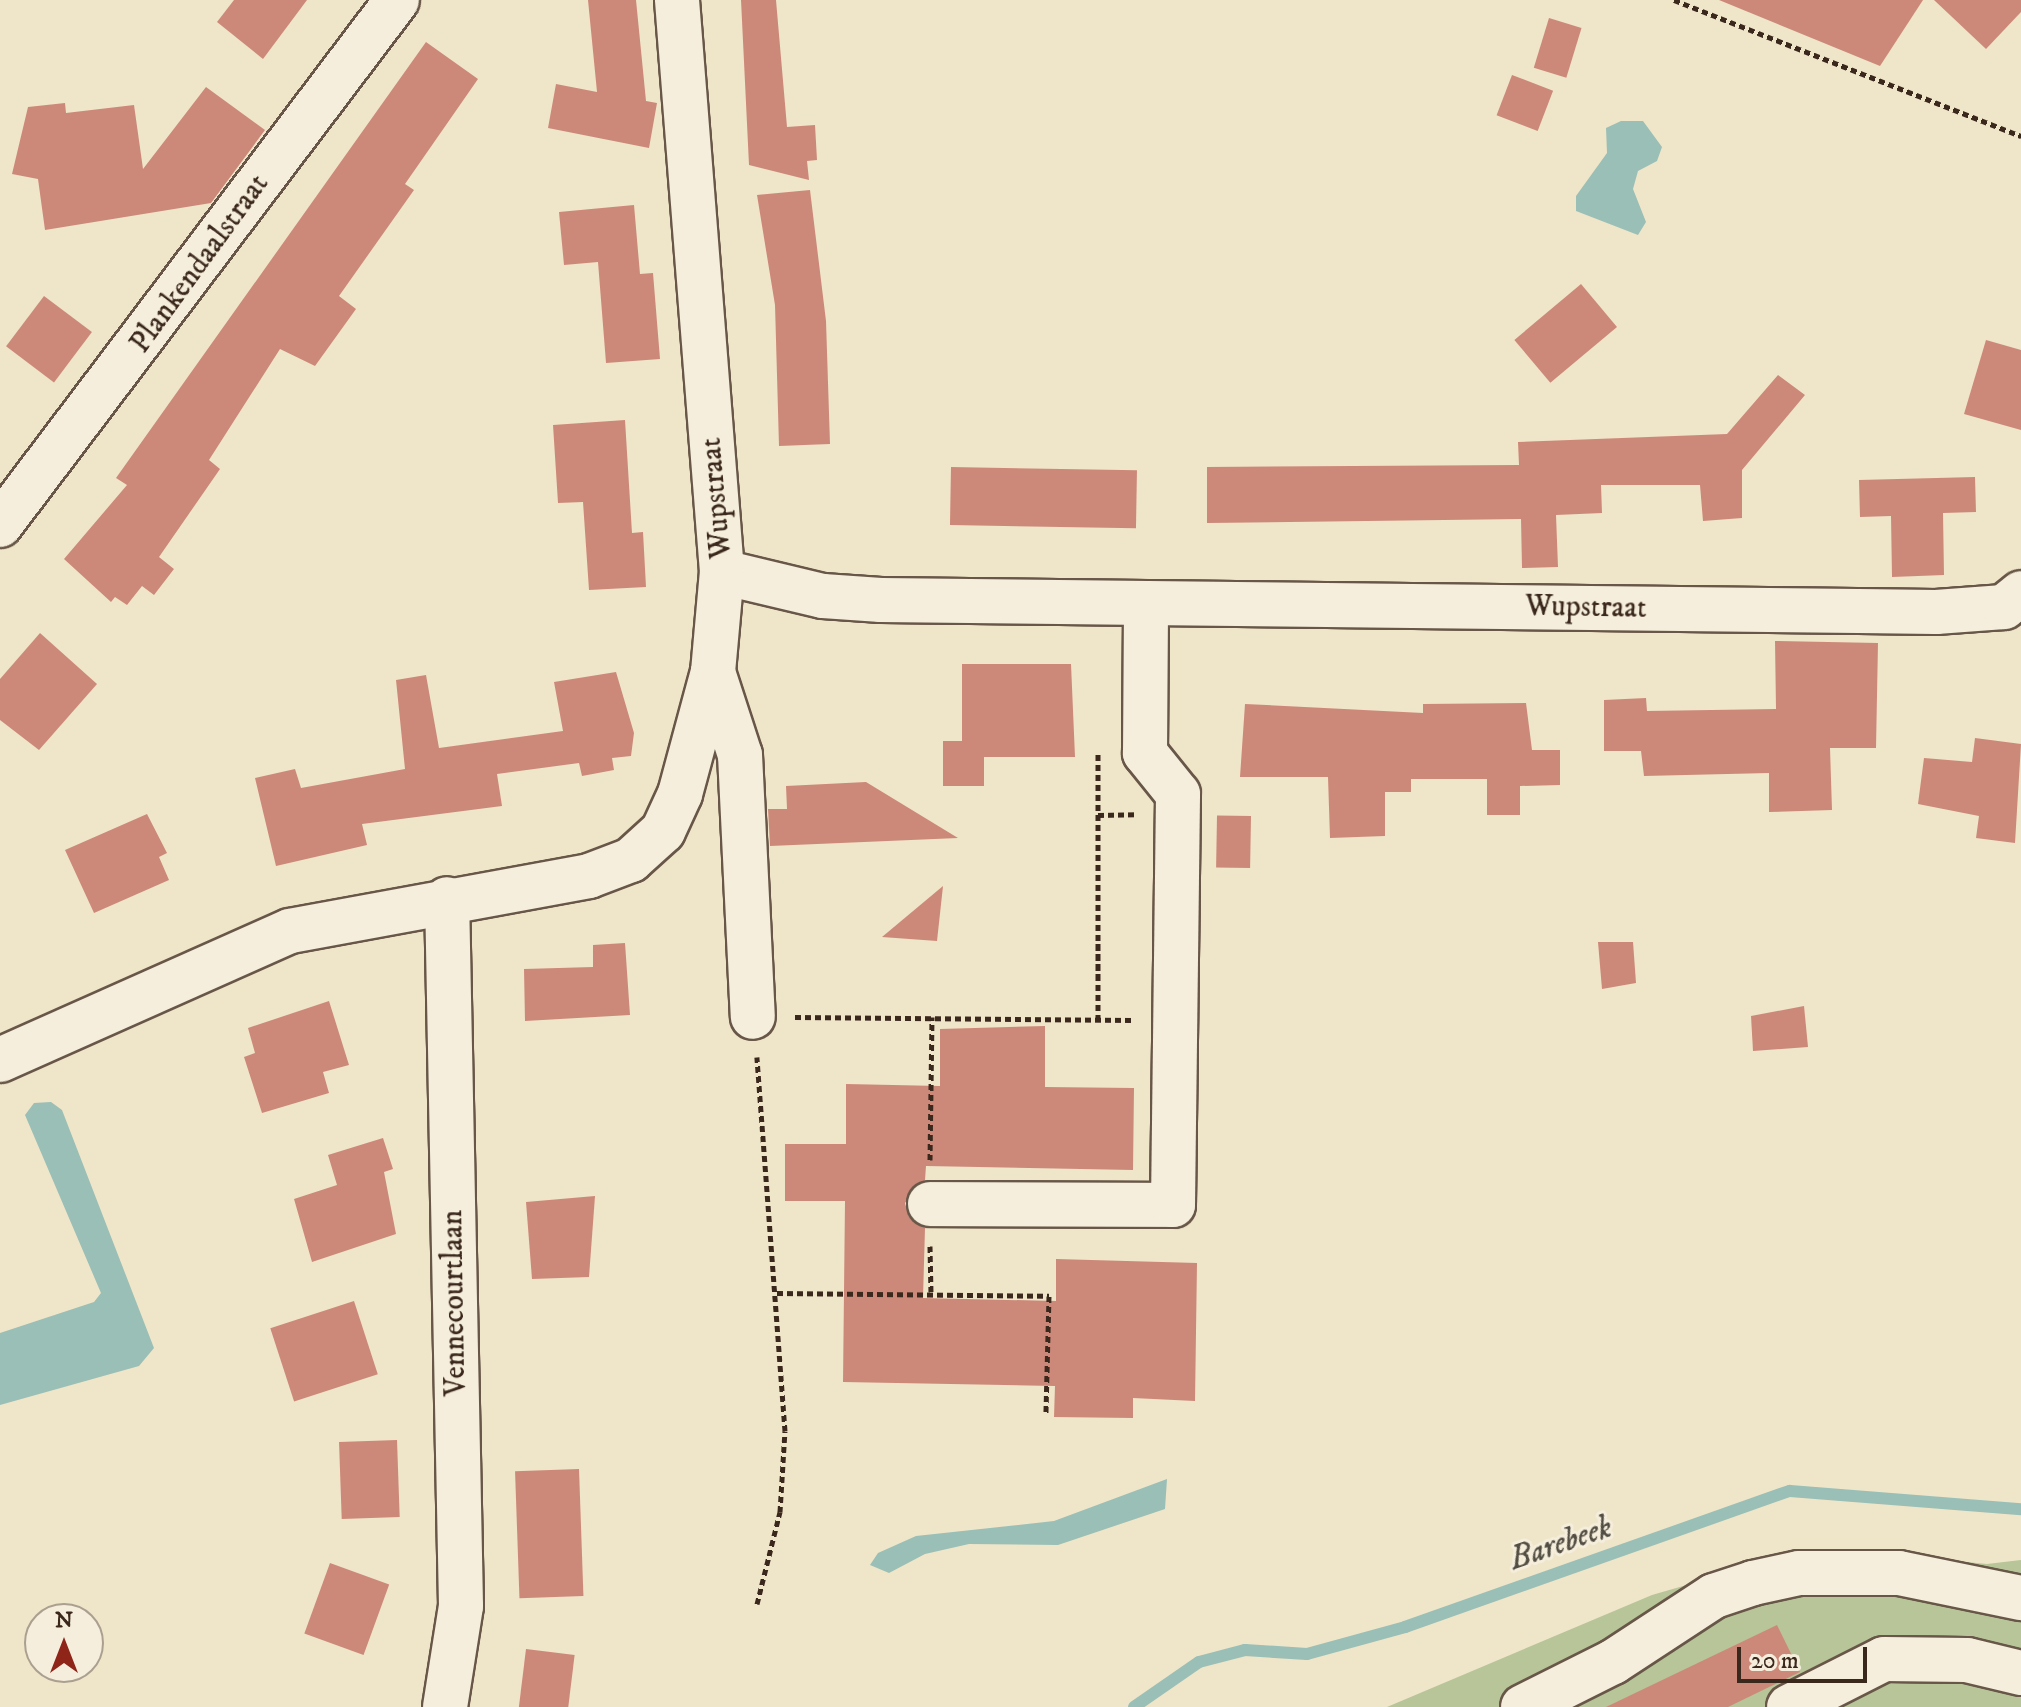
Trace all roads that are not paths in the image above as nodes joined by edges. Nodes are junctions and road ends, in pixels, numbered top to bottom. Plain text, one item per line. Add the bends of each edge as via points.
1 (397, 0) edge
2 (677, 0) edge
3 (0, 525) edge
4 (722, 572) junction
5 (2021, 593) edge
6 (1146, 603) junction
7 (713, 672) junction
8 (447, 899) junction
9 (753, 1017) road end
10 (1176, 1020) junction
11 (0, 1060) edge
12 (1153, 1157) dead end
13 (930, 1204) road end
14 (2021, 1598) edge
15 (2021, 1673) edge
16 (445, 1707) edge
17 (1523, 1707) edge
18 (1789, 1707) edge

1 - 3 street, Plankendaalstraat
2 - 4 street, Wupstraat
4 - 6 street, Wupstraat via 823,596
4 - 7 street
5 - 6 street, Wupstraat via 2004,607 1936,612
6 - 10 street via 1145,753 1178,794
7 - 8 street via 680,794 663,831 631,860 589,876
7 - 9 street via 740,755
8 - 11 street via 290,931
8 - 16 street, Vennecourtlaan via 461,1606
10 - 12 street via 1153,1043
10 - 13 street via 1173,1205
14 - 17 street via 1899,1573 1799,1573 1753,1583 1714,1596 1613,1662
15 - 18 street via 1967,1660 1884,1659

